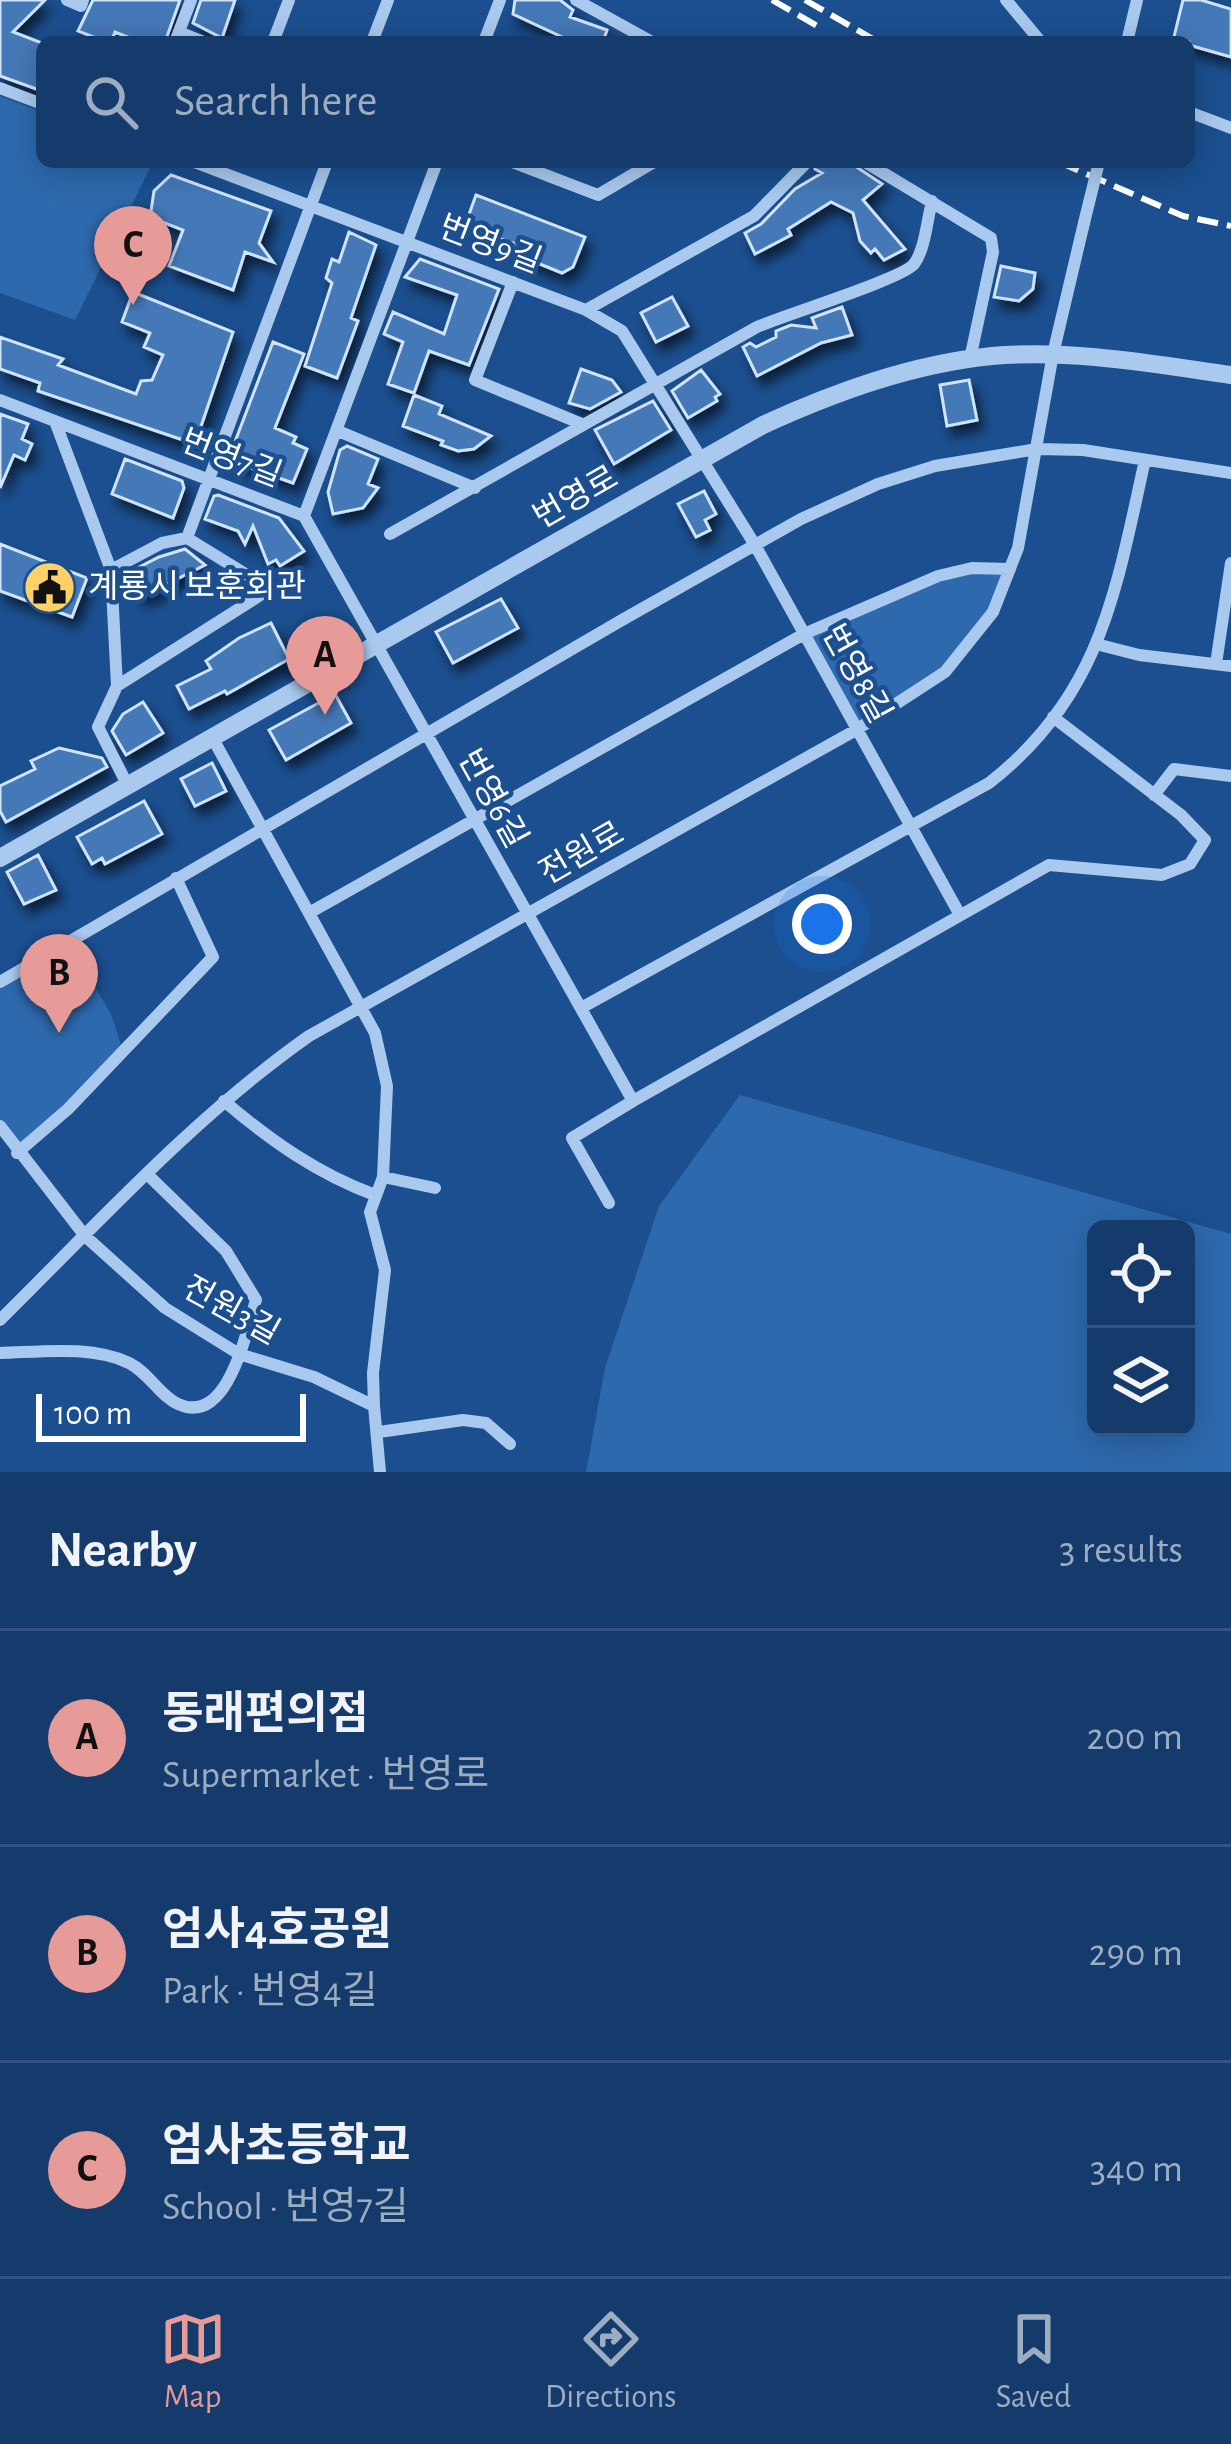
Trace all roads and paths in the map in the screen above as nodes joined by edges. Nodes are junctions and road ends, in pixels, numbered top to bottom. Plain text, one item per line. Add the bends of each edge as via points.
1 (67, 0) edge
2 (83, 0) edge
3 (191, 0) edge
4 (289, 0) edge
5 (388, 0) edge
6 (500, 0) edge
7 (576, 0) edge
8 (1006, 0) edge
9 (1137, 0) edge
10 (177, 36) edge
11 (275, 36) edge
12 (374, 36) edge
13 (486, 36) edge
14 (629, 36) edge
15 (1037, 36) edge
16 (1128, 36) edge
17 (0, 88) edge
18 (36, 102) edge
19 (1195, 114) edge
20 (1231, 128) edge
21 (209, 168) edge
22 (325, 168) edge
23 (435, 168) edge
24 (527, 168) edge
25 (561, 168) edge
26 (644, 168) edge
27 (801, 168) edge
28 (876, 168) edge
29 (1098, 168) edge
30 (555, 179) junction
31 (932, 202) junction
32 (310, 208) junction
33 (406, 242) junction
34 (514, 282) junction
35 (586, 310) junction
36 (1053, 354) junction
37 (970, 359) junction
38 (1231, 375) edge
39 (657, 383) junction
40 (0, 400) edge
41 (56, 424) junction
42 (582, 424) junction
43 (338, 431) junction
44 (1037, 448) junction
45 (703, 460) junction
46 (1144, 460) junction
47 (1231, 473) edge
48 (209, 479) junction
49 (476, 488) junction
50 (304, 516) junction
51 (390, 534) dead end
52 (188, 538) junction
53 (755, 545) junction
54 (1231, 563) edge
55 (1010, 569) junction
56 (111, 570) junction
57 (1230, 572) edge
58 (804, 634) junction
59 (1096, 644) junction
60 (377, 646) junction
61 (1224, 665) edge
62 (117, 686) junction
63 (1053, 717) junction
64 (856, 730) junction
65 (212, 736) junction
66 (426, 736) junction
67 (1231, 776) edge
68 (127, 784) junction
69 (1154, 795) junction
70 (474, 822) junction
71 (911, 828) junction
72 (262, 829) junction
73 (0, 858) edge
74 (176, 878) junction
75 (309, 913) junction
76 (960, 915) junction
77 (527, 917) junction
78 (0, 982) edge
79 (359, 1006) junction
80 (581, 1008) junction
81 (224, 1101) junction
82 (633, 1102) junction
83 (0, 1126) edge
84 (17, 1153) junction
85 (147, 1174) junction
86 (383, 1177) junction
87 (435, 1188) dead end
88 (375, 1195) junction
89 (609, 1203) dead end
90 (85, 1236) junction
91 (0, 1320) edge
92 (0, 1353) edge
93 (239, 1354) junction
94 (374, 1406) junction
95 (379, 1432) junction
96 (510, 1444) dead end
97 (380, 1472) edge

1 - 2 street
3 - 10 street
4 - 11 street
5 - 12 street
6 - 13 street
7 - 14 street
8 - 15 street
9 - 16 street
17 - 18 street
19 - 20 street
21 - 32 street, 번영9길
22 - 32 street
23 - 33 street
24 - 30 street
25 - 30 street
26 - 30 street via 598,195
27 - 35 street via 754,215
28 - 31 street
29 - 36 street, 전원로, bridge
31 - 37 street via 991,238
31 - 39 street via 917,261 903,275 757,327
32 - 33 street, 번영9길
32 - 48 street
33 - 34 street, 번영9길
33 - 43 street
34 - 35 street, 번영9길
34 - 42 street via 475,380
35 - 39 street, 번영9길 via 622,331
36 - 37 street, 번영로
36 - 38 street, 번영로
36 - 44 street, 전원로
37 - 45 street, 번영로 via 816,401
39 - 42 street
39 - 45 street, 번영9길
40 - 41 street, 번영7길
41 - 48 street, 번영7길
41 - 56 street
42 - 49 street
43 - 49 street
43 - 50 street
44 - 46 street
44 - 53 street via 891,480
44 - 55 street, 전원로
45 - 53 street, 번영8길
45 - 60 street, 번영로
46 - 47 street
46 - 59 street
48 - 50 street, 번영7길
48 - 52 street
49 - 51 street
50 - 60 street, 번영7길
52 - 56 street
52 - 62 street via 253,578 259,596
53 - 58 street, 번영8길
53 - 66 street
54 - 57 street
55 - 58 street via 938,576
55 - 64 street, 전원로 via 992,612 945,672
56 - 62 street
57 - 61 street
58 - 64 street, 번영8길
58 - 70 street
59 - 61 street
59 - 63 street
60 - 65 street, 번영로
60 - 66 street, 번영6길
62 - 68 street via 98,727
63 - 69 street
63 - 71 street via 989,783
64 - 71 street, 번영8길
64 - 77 street, 전원로
65 - 68 street, 번영로
65 - 72 street
66 - 70 street, 번영6길
66 - 72 street
67 - 69 street via 1174,770
68 - 73 street, 번영로
69 - 76 street via 1205,840 1190,864 1162,875 1049,865
70 - 75 street
70 - 77 street, 번영6길
71 - 76 street, 번영8길
71 - 80 street
72 - 74 street
72 - 75 street
74 - 78 street
74 - 84 street via 213,957
75 - 79 street
76 - 82 street
77 - 79 street, 전원로
77 - 80 street, 번영6길
79 - 81 street, 전원로
79 - 86 street via 386,1072
80 - 82 street, 번영6길
81 - 85 street, 전원로
81 - 88 street via 272,1142
82 - 89 street via 572,1138
83 - 84 street, 전원3길
84 - 90 street, 전원3길
85 - 90 street, 전원로
85 - 93 street via 226,1251 256,1300
86 - 87 street
86 - 88 street
88 - 94 street via 370,1212 386,1270
90 - 91 street, 전원로
90 - 93 street, 전원3길 via 165,1308
92 - 93 street via 73,1352 130,1363 175,1404 190,1407 223,1394
93 - 94 street, 전원3길
94 - 95 street
95 - 96 street via 463,1420 486,1423
95 - 97 street

